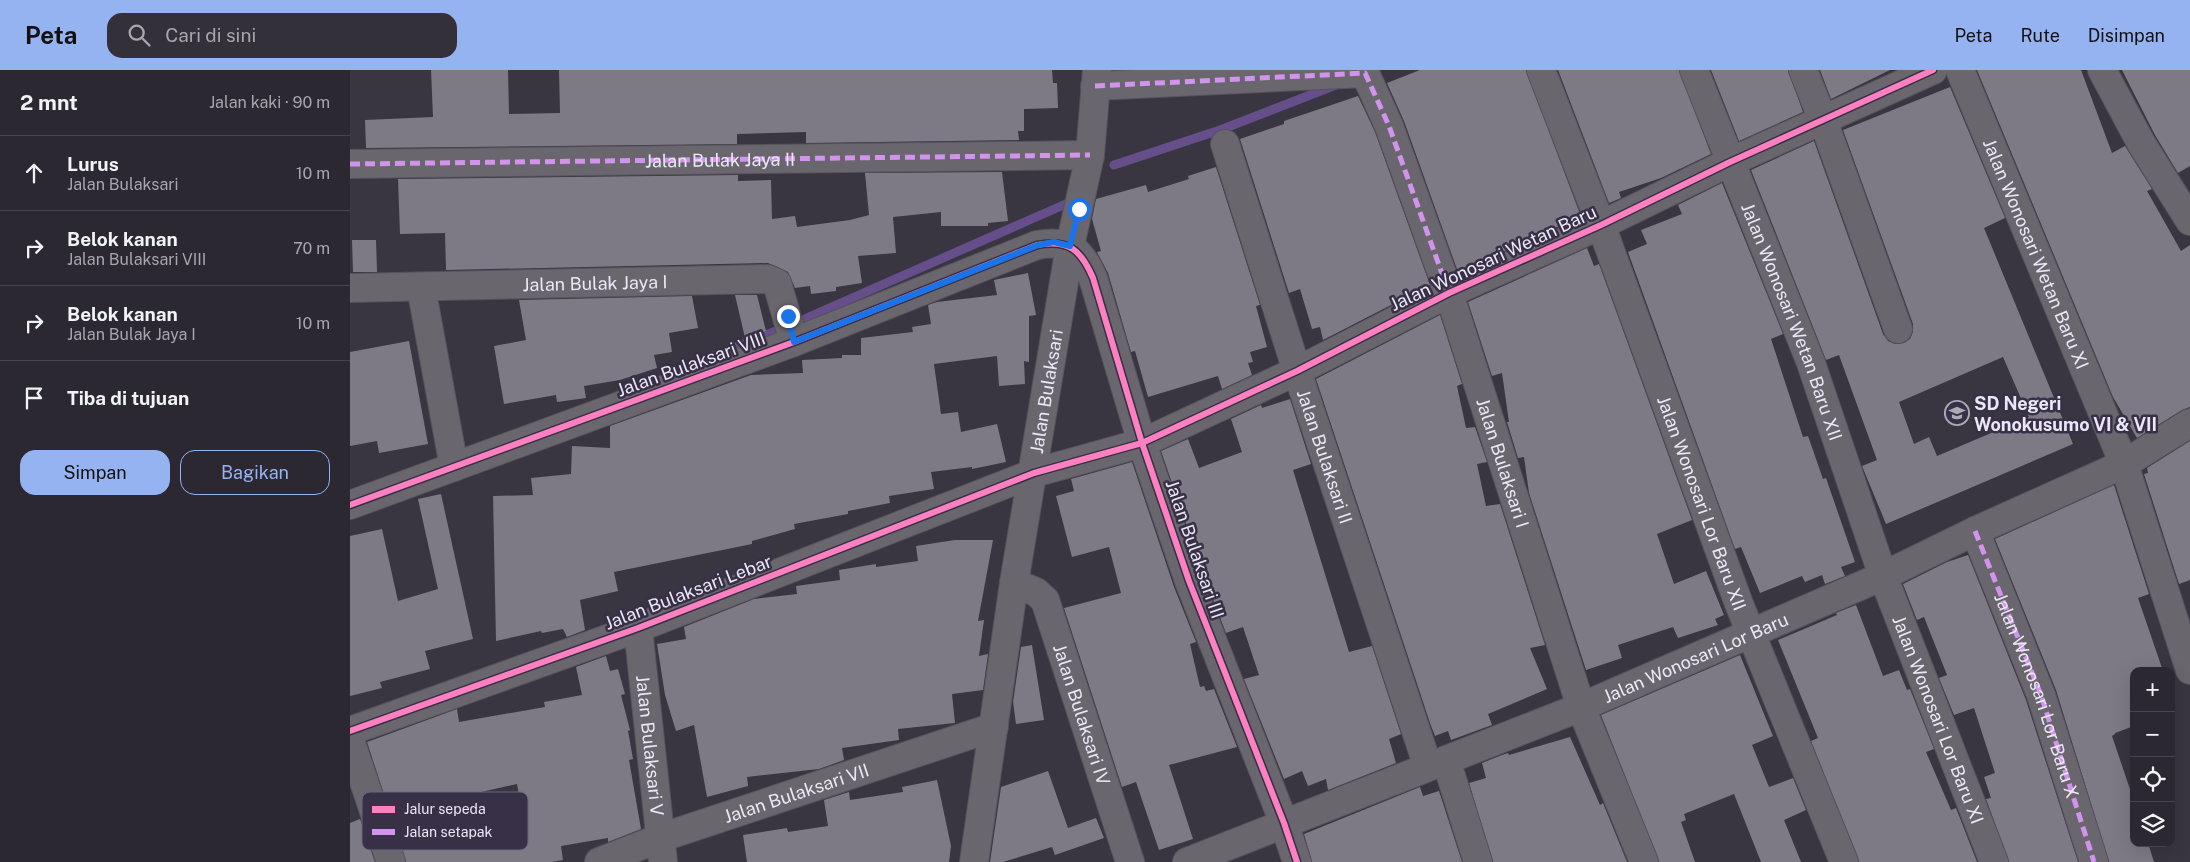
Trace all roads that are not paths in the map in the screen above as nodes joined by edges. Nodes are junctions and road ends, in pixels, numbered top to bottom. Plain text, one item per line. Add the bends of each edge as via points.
1 (1541, 70) edge
2 (1694, 70) edge
3 (1803, 70) edge
4 (1933, 70) edge
5 (1960, 70) edge
6 (2102, 70) edge
7 (1096, 78) edge
8 (1823, 120) junction
9 (1225, 144) dead end
10 (1090, 155) junction
11 (1730, 162) junction
12 (350, 164) edge
13 (2190, 221) edge
14 (1601, 225) junction
15 (1070, 246) junction
16 (421, 287) junction
17 (350, 288) edge
18 (1449, 293) junction
19 (791, 329) junction
20 (1898, 329) dead end
21 (1297, 371) junction
22 (2190, 423) edge
23 (1142, 443) junction
24 (2124, 464) junction
25 (454, 467) junction
26 (1034, 473) junction
27 (350, 505) edge
28 (1975, 531) junction
29 (1883, 576) junction
30 (1014, 583) junction
31 (638, 628) junction
32 (1750, 632) junction
33 (2190, 670) edge
34 (1582, 707) junction
35 (994, 727) junction
36 (350, 731) edge
37 (350, 740) edge
38 (1437, 763) junction
39 (367, 792) edge
40 (1284, 822) junction
41 (387, 850) edge
42 (661, 850) edge
43 (391, 862) edge
44 (599, 862) edge
45 (974, 862) edge
46 (1130, 862) edge
47 (1186, 862) edge
48 (1297, 862) edge
49 (1478, 862) edge
50 (1644, 862) edge
51 (1844, 862) edge
52 (1994, 862) edge
53 (2094, 862) edge

1 - 14 street, Jalan Wonosari Lor Baru XII
2 - 11 street, Jalan Wonosari Wetan Baru XII
3 - 8 street
4 - 8 street, Jalan Wonosari Wetan Baru
5 - 24 street, Jalan Wonosari Wetan Baru XI
6 - 13 street via 2141,143
7 - 10 street, Jalan Bulaksari
7 - 18 street, Jalan Bulaksari I via 1365,73 1378,99
8 - 11 street, Jalan Wonosari Wetan Baru
8 - 20 street
9 - 21 street, Jalan Bulaksari II
10 - 12 street, Jalan Bulak Jaya II
10 - 15 street, Jalan Bulaksari
11 - 14 street, Jalan Wonosari Wetan Baru
11 - 29 street, Jalan Wonosari Wetan Baru XII via 1811,363
14 - 18 street, Jalan Wonosari Wetan Baru
14 - 32 street, Jalan Wonosari Lor Baru XII
15 - 19 street, Jalan Bulaksari VIII via 1054,242 1038,245
15 - 23 street, Jalan Bulaksari III via 1085,260 1093,278
15 - 26 street, Jalan Bulaksari
16 - 17 street, Jalan Bulak Jaya I
16 - 19 street, Jalan Bulak Jaya I via 768,279 777,283
16 - 25 street
18 - 21 street, Jalan Wonosari Wetan Baru
18 - 34 street, Jalan Bulaksari I
19 - 25 street, Jalan Bulaksari VIII
21 - 23 street, Jalan Wonosari Wetan Baru
21 - 38 street, Jalan Bulaksari II
22 - 24 street, Jalan Wonosari Lor Baru
23 - 26 street, Jalan Wonosari Wetan Baru
23 - 40 street, Jalan Bulaksari III via 1189,581
24 - 28 street, Jalan Wonosari Lor Baru
24 - 33 street, Jalan Wonosari Wetan Baru XI
25 - 27 street, Jalan Bulaksari VIII
26 - 30 street, Jalan Bulaksari
26 - 31 street, Jalan Bulaksari Lebar
28 - 29 street, Jalan Wonosari Lor Baru
28 - 53 street, Jalan Wonosari Lor Baru X via 2041,695
29 - 32 street, Jalan Wonosari Lor Baru
29 - 52 street, Jalan Wonosari Lor Baru XI
30 - 35 street, Jalan Bulaksari
30 - 46 street, Jalan Bulaksari IV via 1036,592 1045,600
31 - 36 street, Jalan Bulaksari Lebar
31 - 42 street, Jalan Bulaksari V
32 - 34 street, Jalan Wonosari Lor Baru
32 - 51 street, Jalan Wonosari Lor Baru XII
34 - 38 street, Jalan Wonosari Lor Baru
34 - 50 street, Jalan Bulaksari I
35 - 42 street, Jalan Bulaksari VII
35 - 45 street, Jalan Bulaksari
37 - 39 street
38 - 40 street, Jalan Wonosari Lor Baru
38 - 49 street, Jalan Bulaksari II
40 - 47 street, Jalan Wonosari Lor Baru
40 - 48 street, Jalan Bulaksari III
41 - 43 street
42 - 44 street, Jalan Bulaksari VII

